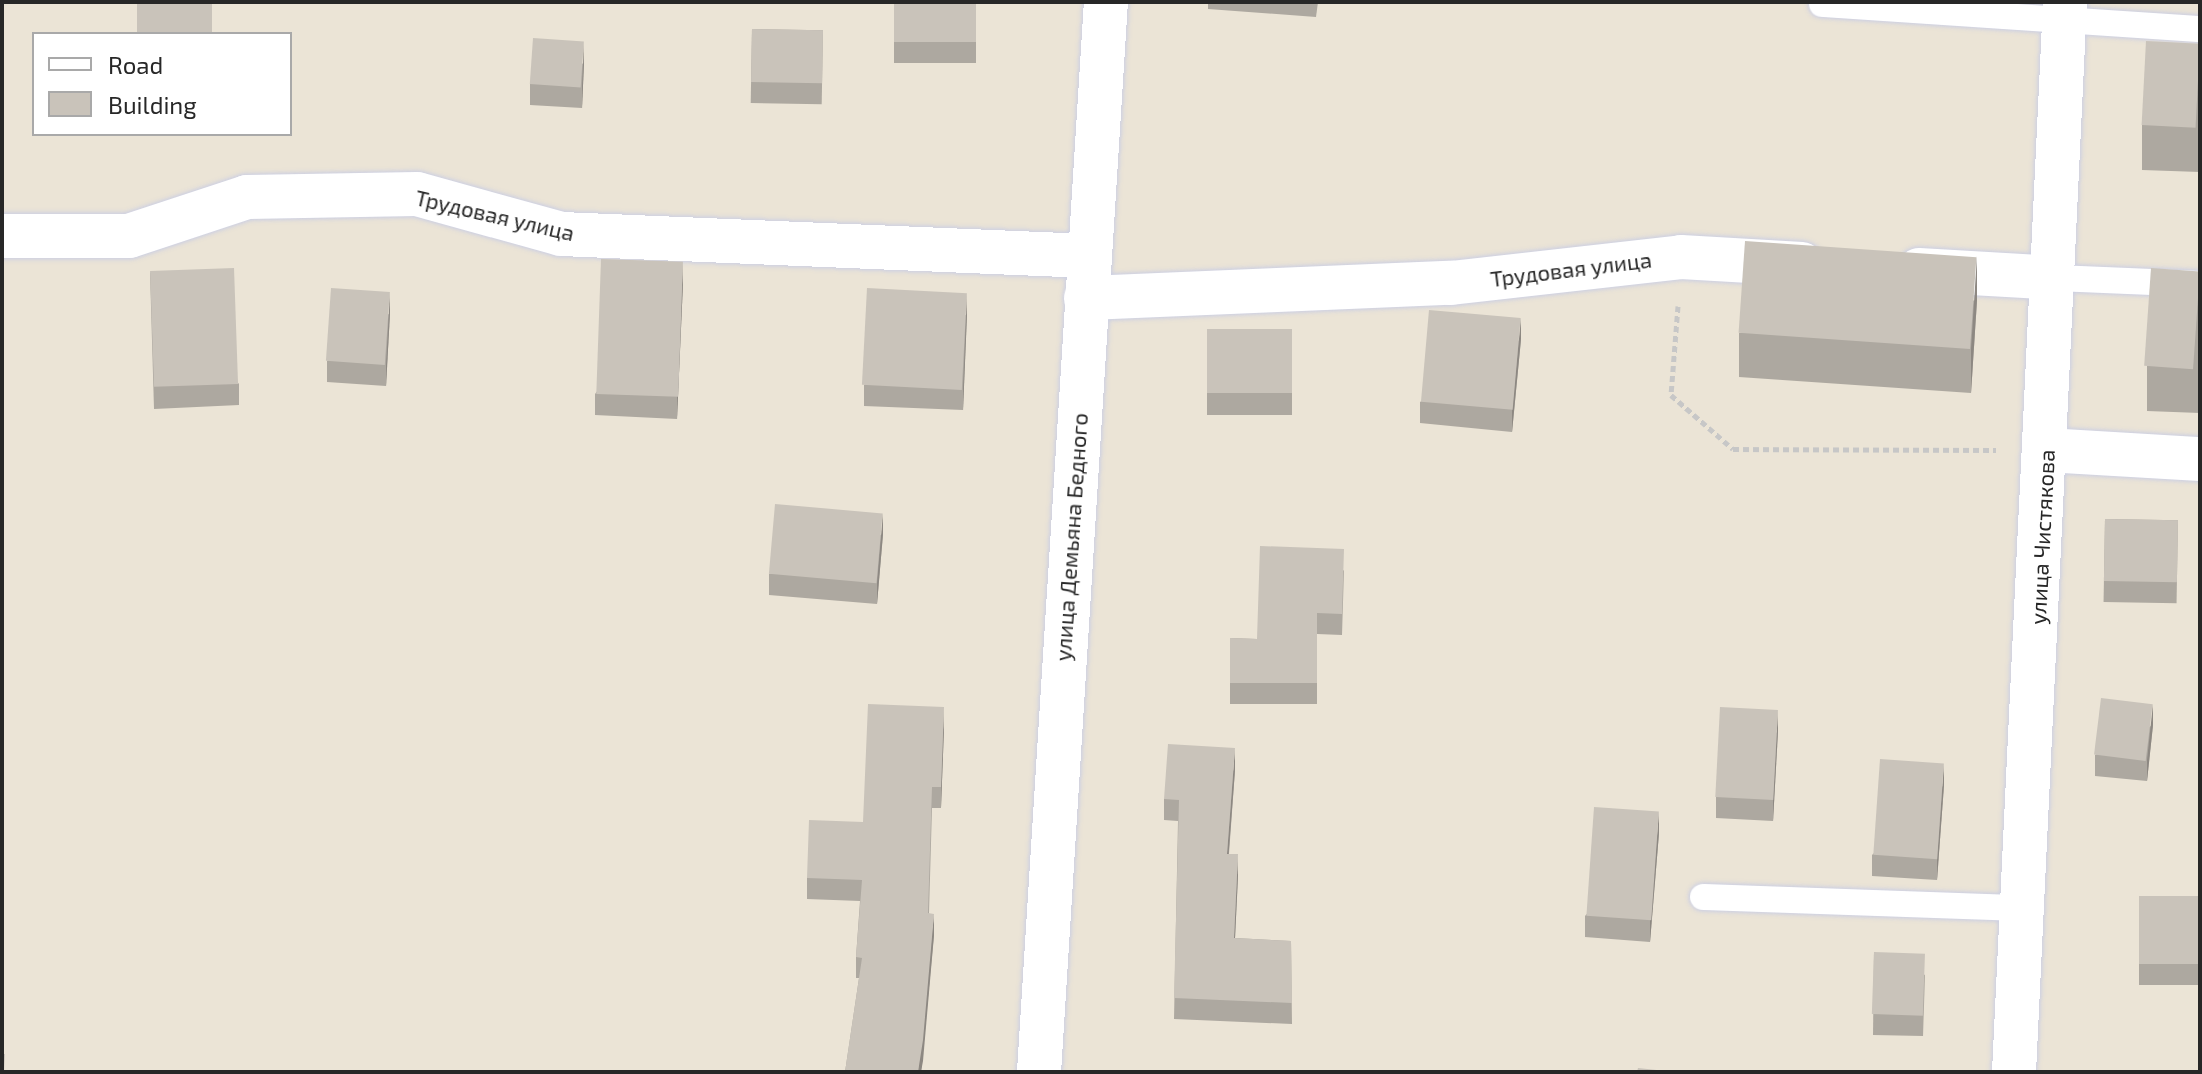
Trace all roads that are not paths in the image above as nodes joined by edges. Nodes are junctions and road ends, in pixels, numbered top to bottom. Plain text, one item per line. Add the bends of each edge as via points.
1 (1106, 2) edge
2 (1822, 4) edge
3 (2065, 11) edge
4 (2200, 29) edge
5 (2, 236) edge
6 (1088, 277) junction
7 (2056, 278) junction
8 (2200, 284) edge
9 (2047, 450) junction
10 (2200, 459) edge
11 (1703, 897) dead end
12 (2023, 908) junction
13 (1039, 1072) edge
14 (2014, 1072) edge

1 - 6 street, улица Демьяна Бедного
2 - 3 lane
3 - 4 lane
3 - 7 street, улица Чистякова
5 - 6 street, Трудовая улица via 129,236 247,197 417,194 561,234
6 - 7 street, Трудовая улица via 1451,283 1681,257
6 - 13 street, улица Демьяна Бедного
7 - 8 lane
7 - 9 street, улица Чистякова
9 - 10 street
9 - 12 street, улица Чистякова
11 - 12 lane
12 - 14 street, улица Чистякова

